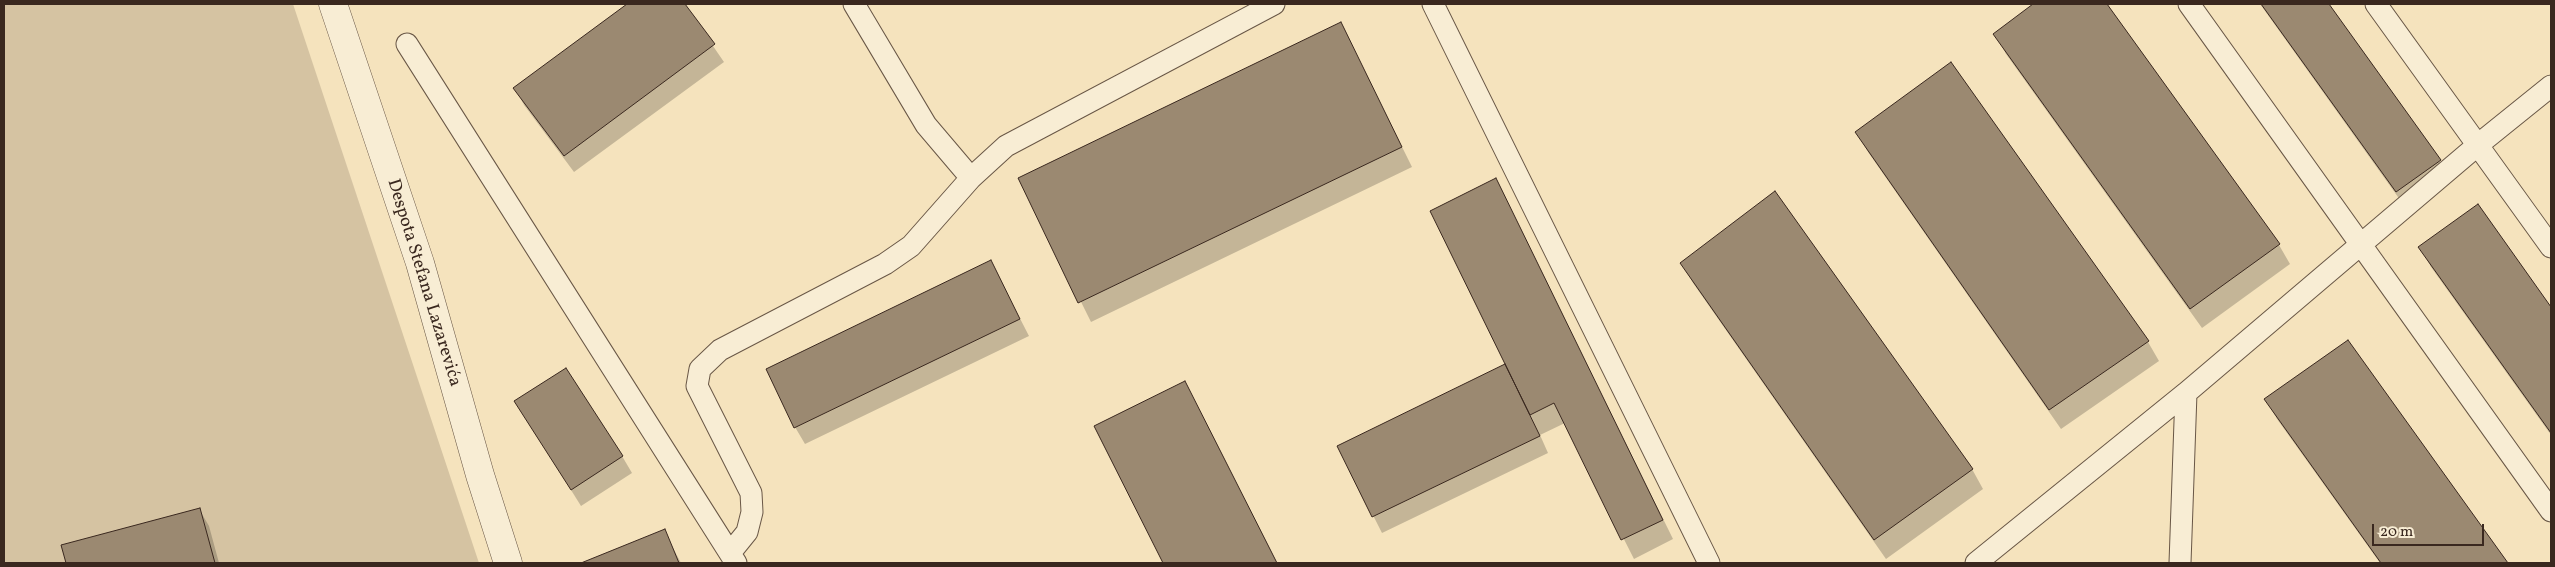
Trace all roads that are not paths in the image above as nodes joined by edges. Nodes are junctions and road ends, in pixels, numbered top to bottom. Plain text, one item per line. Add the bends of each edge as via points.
1 (333, 4) edge
2 (854, 4) edge
3 (1274, 4) edge
4 (1433, 4) edge
5 (2189, 4) edge
6 (2376, 4) edge
7 (407, 44) dead end
8 (2551, 86) edge
9 (2479, 144) junction
10 (970, 178) junction
11 (2361, 244) junction
12 (2551, 247) edge
13 (2186, 393) junction
14 (2551, 512) edge
15 (733, 558) edge
16 (508, 563) edge
17 (1709, 563) edge
18 (1976, 563) edge
19 (2180, 563) edge

1 - 16 street, Despota Stefana Lazarevića via 420,263
2 - 10 lane via 926,125
3 - 10 lane via 1006,146
4 - 17 lane
5 - 11 lane
6 - 9 lane
7 - 15 lane
8 - 9 lane
9 - 11 lane
9 - 12 lane
10 - 15 lane via 911,246 885,264 720,350 700,369 697,386 751,493 752,512 747,532
11 - 13 lane
11 - 14 lane
13 - 18 lane
13 - 19 lane

